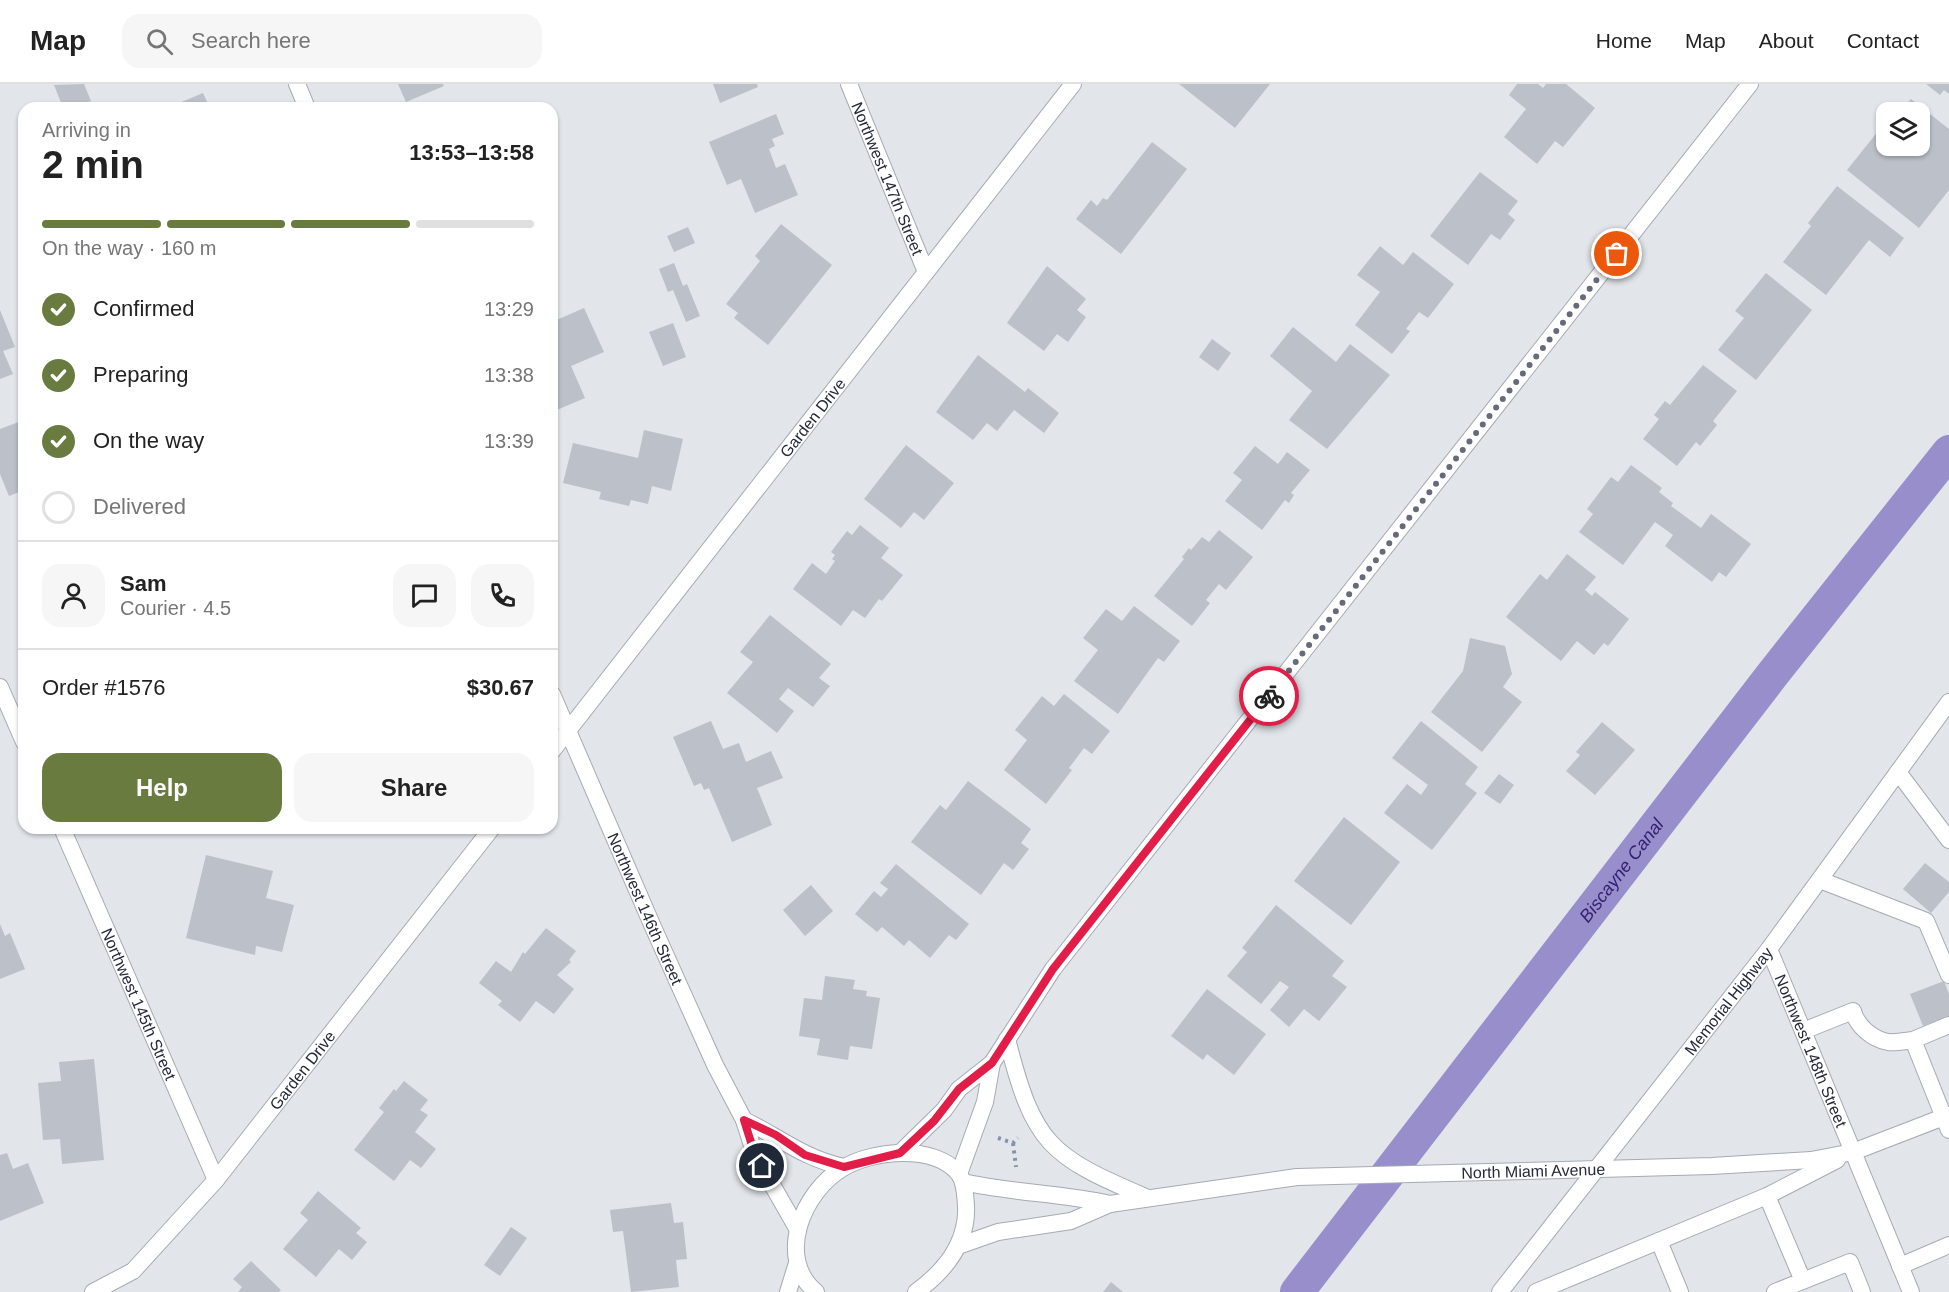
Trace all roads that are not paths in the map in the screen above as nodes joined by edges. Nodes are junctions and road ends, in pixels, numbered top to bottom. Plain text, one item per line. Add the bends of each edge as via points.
1 (297, 84) edge
2 (849, 84) edge
3 (1073, 84) edge
4 (1750, 84) edge
5 (305, 102) edge
6 (926, 272) junction
7 (0, 687) edge
8 (1949, 702) edge
9 (558, 708) edge
10 (18, 728) edge
11 (568, 731) junction
12 (558, 744) edge
13 (1898, 772) junction
14 (65, 834) edge
15 (487, 834) edge
16 (1949, 840) edge
17 (1820, 880) junction
18 (1769, 950) junction
19 (1949, 975) edge
20 (1949, 1026) edge
21 (1803, 1031) junction
22 (1007, 1039) junction
23 (1913, 1040) junction
24 (992, 1063) junction
25 (744, 1120) junction
26 (1947, 1120) edge
27 (1853, 1152) junction
28 (900, 1153) junction
29 (844, 1167) junction
30 (1598, 1167) junction
31 (961, 1178) junction
32 (216, 1180) junction
33 (1767, 1196) junction
34 (1148, 1198) junction
35 (1110, 1204) junction
36 (798, 1230) junction
37 (1659, 1241) junction
38 (1949, 1245) edge
39 (958, 1246) junction
40 (797, 1263) junction
41 (1900, 1266) junction
42 (1803, 1281) junction
43 (93, 1292) edge
44 (788, 1292) edge
45 (816, 1292) edge
46 (916, 1292) edge
47 (1500, 1292) edge
48 (1536, 1292) edge
49 (1680, 1292) edge
50 (1775, 1292) edge
51 (1862, 1292) edge
52 (1911, 1292) edge

1 - 5 street
2 - 6 street, Northwest 147th Street
3 - 6 street, Garden Drive
4 - 22 street via 1061,960
6 - 11 street, Garden Drive
7 - 10 street
8 - 13 street, Memorial Highway
9 - 11 street, Northwest 146th Street
11 - 12 street, Garden Drive
11 - 25 street, Northwest 146th Street
13 - 16 street
13 - 17 street, Memorial Highway
14 - 32 street, Northwest 145th Street
15 - 32 street, Garden Drive
17 - 18 street, Memorial Highway
17 - 19 street via 1926,921
18 - 21 street, Northwest 148th Street
18 - 30 street, Memorial Highway
20 - 23 street
21 - 23 street via 1853,1011 1862,1028 1888,1042
21 - 27 street, Northwest 148th Street
22 - 24 street
22 - 34 street via 1025,1105 1046,1139 1086,1172
23 - 26 street
24 - 28 street via 959,1089 924,1132
24 - 31 street via 985,1102
25 - 29 street via 805,1155
25 - 36 street, Northwest 146th Street via 755,1155
26 - 27 street, North Miami Avenue
27 - 30 street, North Miami Avenue via 1772,1163
27 - 33 street
27 - 41 street, Northwest 148th Street
28 - 29 street
28 - 31 street via 938,1158
29 - 36 street via 816,1194
30 - 34 street, North Miami Avenue via 1297,1177
30 - 47 street, Memorial Highway
31 - 35 street, North Miami Avenue via 1018,1192 1068,1195
31 - 39 street via 966,1215
32 - 43 street, Garden Drive via 133,1271
33 - 37 street
33 - 42 street
34 - 35 street, North Miami Avenue
35 - 39 street, North Miami Avenue via 1071,1221 998,1232
36 - 40 street
37 - 48 street
37 - 49 street
38 - 41 street
39 - 46 street via 947,1264
40 - 44 street
40 - 45 street
41 - 52 street, Northwest 148th Street
42 - 50 street
42 - 51 street via 1850,1262

